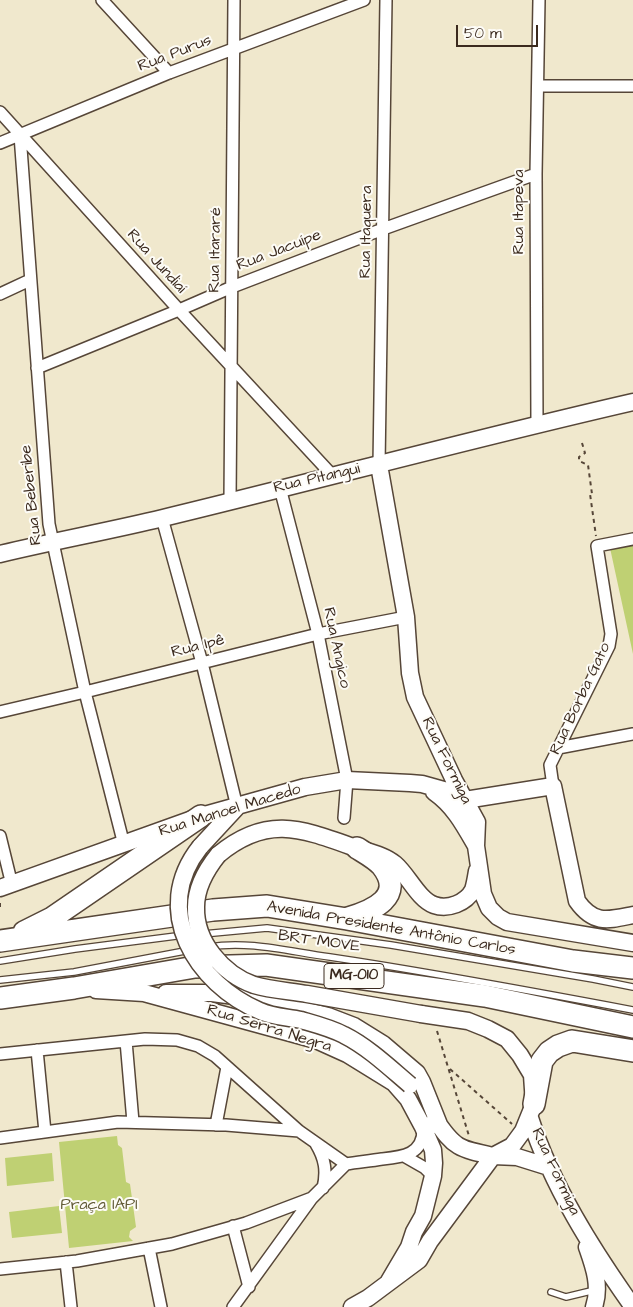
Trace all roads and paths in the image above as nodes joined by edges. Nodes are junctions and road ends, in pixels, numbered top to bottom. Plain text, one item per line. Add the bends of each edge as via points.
1 (102, 0) edge
2 (234, 0) edge
3 (364, 0) edge
4 (386, 0) edge
5 (539, 0) edge
6 (234, 49) junction
7 (169, 74) junction
8 (538, 86) junction
9 (633, 86) edge
10 (0, 112) edge
11 (20, 135) junction
12 (0, 143) edge
13 (536, 174) junction
14 (383, 229) junction
15 (30, 280) junction
16 (232, 287) junction
17 (0, 294) edge
18 (179, 310) junction
19 (231, 365) junction
20 (37, 368) junction
21 (633, 402) edge
22 (537, 424) junction
23 (582, 443) dead end
24 (379, 465) junction
25 (332, 475) junction
26 (280, 488) junction
27 (230, 501) junction
28 (162, 518) junction
29 (633, 539) edge
30 (53, 541) junction
31 (597, 546) junction
32 (0, 554) edge
33 (406, 618) junction
34 (318, 634) junction
35 (202, 663) junction
36 (85, 692) junction
37 (0, 712) edge
38 (633, 734) edge
39 (558, 748) junction
40 (347, 780) junction
41 (422, 784) junction
42 (554, 786) junction
43 (502, 795) junction
44 (465, 800) junction
45 (238, 807) junction
46 (201, 816) junction
47 (344, 818) dead end
48 (477, 822) junction
49 (0, 836) edge
50 (124, 845) junction
51 (476, 846) junction
52 (357, 848) junction
53 (479, 864) junction
54 (6, 887) edge
55 (0, 903) edge
56 (0, 907) edge
57 (633, 915) edge
58 (347, 918) junction
59 (4, 941) edge
60 (633, 943) edge
61 (0, 961) edge
62 (633, 968) edge
63 (0, 980) edge
64 (633, 987) edge
65 (74, 988) junction
66 (144, 993) junction
67 (0, 998) edge
68 (633, 1010) edge
69 (436, 1026) dead end
70 (633, 1027) edge
71 (126, 1041) junction
72 (37, 1050) junction
73 (633, 1051) edge
74 (0, 1054) edge
75 (227, 1067) junction
76 (448, 1067) junction
77 (414, 1089) junction
78 (532, 1111) junction
79 (133, 1122) junction
80 (216, 1125) junction
81 (423, 1127) junction
82 (440, 1127) junction
83 (299, 1131) junction
84 (45, 1132) junction
85 (0, 1138) edge
86 (517, 1141) junction
87 (315, 1143) junction
88 (470, 1152) junction
89 (404, 1156) junction
90 (492, 1156) junction
91 (346, 1164) junction
92 (549, 1167) junction
93 (433, 1176) junction
94 (322, 1188) junction
95 (312, 1198) junction
96 (233, 1226) junction
97 (580, 1226) junction
98 (414, 1232) junction
99 (430, 1241) junction
100 (149, 1248) junction
101 (66, 1262) junction
102 (0, 1269) edge
103 (389, 1281) junction
104 (249, 1287) junction
105 (598, 1289) junction
106 (551, 1292) dead end
107 (629, 1305) edge
108 (71, 1307) edge
109 (161, 1307) edge
110 (234, 1307) edge
111 (352, 1307) edge
112 (594, 1307) edge

1 - 7 street
2 - 6 street, Rua Itararé
3 - 6 street, Rua Purus
4 - 14 street, Rua Itaquera
5 - 8 street, Rua Itapeva
6 - 7 street, Rua Purus
6 - 16 street, Rua Itararé
7 - 11 street, Rua Purus
8 - 9 street
8 - 13 street, Rua Itapeva
10 - 11 street, Rua Jundiaí
11 - 12 street, Rua Purus
11 - 15 street, Rua Beberibe
11 - 18 street, Rua Jundiaí
13 - 14 street, Rua Jacuípe
13 - 22 street, Rua Itapeva
14 - 16 street, Rua Jacuípe
14 - 24 street, Rua Itaquera
15 - 17 street
15 - 20 street, Rua Beberibe
16 - 18 street, Rua Jacuípe
16 - 19 street, Rua Itararé
18 - 19 street, Rua Jundiaí
18 - 20 street, Rua Jacuípe
19 - 25 street, Rua Jundiaí
19 - 27 street, Rua Itararé
20 - 30 street, Rua Beberibe via 47,504
21 - 22 street, Rua Pitangui
22 - 24 street, Rua Pitangui
23 - 31 path via 585,453 579,461 588,465
24 - 25 street, Rua Pitangui
24 - 33 street, Rua Formiga
25 - 26 street, Rua Pitangui
26 - 27 street, Rua Pitangui
26 - 34 street, Rua Angico
27 - 28 street, Rua Pitangui
28 - 30 street, Rua Pitangui
28 - 35 street
29 - 31 street
30 - 32 street, Rua Pitangui
30 - 36 street, Rua Beberibe
31 - 39 street, Rua Borba Gato via 611,634 609,646
33 - 34 street, Rua Ipê
33 - 44 street, Rua Formiga via 415,697
34 - 35 street, Rua Ipê
34 - 40 street, Rua Angico
35 - 36 street, Rua Ipê
35 - 45 street
36 - 37 street, Rua Ipê
36 - 50 street, Rua Beberibe
38 - 39 street
39 - 42 street, Rua Borba Gato via 550,765
40 - 41 street, Rua Manoel Macedo
40 - 45 street, Rua Manoel Macedo via 305,787
40 - 47 street, Rua Angico
41 - 44 street, Rua Manoel Macedo
41 - 51 street via 442,797 459,815
42 - 43 street
42 - 57 street, Rua Borba Gato via 577,901 596,919
43 - 44 street
43 - 48 street via 481,814
44 - 48 street, Rua Formiga
45 - 46 street, Rua Manoel Macedo
45 - 77 street, bridge via 200,848 186,869 179,891 184,934 201,966 225,991 250,1006 345,1035
46 - 50 street, Rua Manoel Macedo
46 - 59 highway via 52,918
48 - 51 street, Rua Formiga
49 - 54 street
50 - 54 street, Rua Manoel Macedo
51 - 53 street, Rua Formiga
52 - 53 street, Rua Formiga via 393,862 424,898 443,907 467,898 473,890
52 - 58 highway via 381,865 390,890 385,900 374,909
52 - 78 street, Rua Formiga, bridge via 298,829 282,828 264,830 232,844 209,867 201,882 196,908 203,939 214,957 223,967 254,985 468,1021 488,1029 507,1039 532,1075
53 - 60 street, Rua Formiga via 483,894 498,918
55 - 56 path
58 - 59 highway, Avenida Presidente Antônio Carlos via 267,906 249,907
58 - 62 highway, Avenida Presidente Antônio Carlos via 556,958
61 - 64 lane, BRT MOVE via 171,936 268,928 392,945
63 - 68 lane, BRT MOVE via 74,972 228,944 378,964
65 - 66 street, Rua Serra Negra
65 - 67 highway, MG-010
65 - 70 highway, MG-010 via 195,968 266,965 485,996
66 - 81 street, Rua Serra Negra via 328,1044 394,1083 408,1099
66 - 82 street, Rua Serra Negra via 212,992 342,1021 383,1044 417,1073
69 - 76 path
71 - 72 street
71 - 75 street via 176,1040 198,1046
71 - 79 street
72 - 74 street
72 - 84 street
73 - 78 highway via 572,1042 558,1046 542,1061
75 - 80 street
75 - 83 street
76 - 86 path via 514,1127
76 - 88 path
77 - 81 street
77 - 82 street
78 - 86 street
78 - 92 street, Rua Formiga via 536,1139
79 - 80 street
79 - 84 street
80 - 83 street
81 - 89 street via 420,1144
81 - 93 street via 433,1150
82 - 88 street via 448,1139
83 - 87 street
84 - 85 street
86 - 90 street
87 - 91 street
87 - 94 street via 326,1169
88 - 90 street
89 - 91 street
89 - 93 street
90 - 92 street via 517,1157
90 - 99 street
91 - 94 street
92 - 97 street, Rua Formiga
93 - 98 street via 423,1216
94 - 95 street
95 - 96 street
95 - 104 street
96 - 100 street
96 - 104 street
97 - 105 street, Rua Formiga
97 - 107 street, Rua Formiga
98 - 99 street via 418,1239
98 - 103 street
99 - 103 street via 419,1260
100 - 101 street
100 - 109 street
101 - 102 street
101 - 108 street
103 - 111 street
104 - 110 street
105 - 106 lane via 566,1297
105 - 112 street, Rua Formiga

